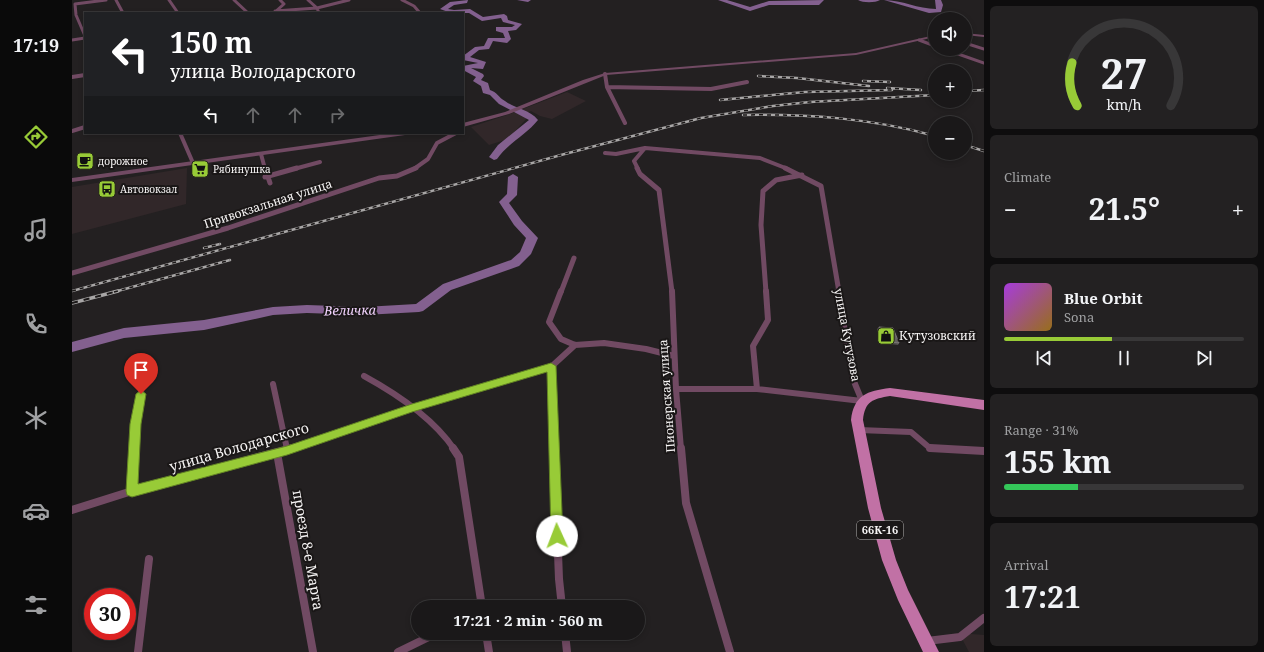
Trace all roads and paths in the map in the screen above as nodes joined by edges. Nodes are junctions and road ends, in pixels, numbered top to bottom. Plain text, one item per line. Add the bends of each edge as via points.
1 (106, 0) edge
2 (116, 0) edge
3 (169, 0) edge
4 (234, 0) edge
5 (280, 0) edge
6 (308, 0) edge
7 (349, 0) edge
8 (402, 0) edge
9 (317, 8) junction
10 (122, 12) edge
11 (177, 12) edge
12 (247, 12) edge
13 (274, 12) edge
14 (319, 12) edge
15 (419, 12) edge
16 (84, 35) edge
17 (972, 35) edge
18 (984, 36) edge
19 (84, 37) edge
20 (928, 38) edge
21 (72, 40) edge
22 (919, 40) junction
23 (928, 43) edge
24 (972, 45) edge
25 (984, 49) edge
26 (963, 56) edge
27 (984, 64) edge
28 (605, 74) junction
29 (84, 75) edge
30 (72, 77) edge
31 (747, 82) dead end
32 (607, 87) junction
33 (625, 123) dead end
34 (464, 125) edge
35 (84, 128) edge
36 (72, 131) edge
37 (180, 134) edge
38 (388, 134) edge
39 (454, 134) edge
40 (645, 148) junction
41 (605, 153) dead end
42 (261, 154) junction
43 (320, 162) dead end
44 (193, 163) junction
45 (802, 175) junction
46 (265, 177) junction
47 (72, 180) edge
48 (270, 183) dead end
49 (574, 258) dead end
50 (72, 273) edge
51 (575, 345) junction
52 (674, 356) junction
53 (146, 365) dead end
54 (551, 366) junction
55 (364, 376) dead end
56 (273, 384) dead end
57 (676, 389) junction
58 (757, 389) junction
59 (862, 401) junction
60 (984, 404) edge
61 (412, 408) junction
62 (859, 430) junction
63 (287, 450) junction
64 (984, 451) edge
65 (277, 453) junction
66 (132, 491) junction
67 (72, 510) edge
68 (149, 559) dead end
69 (481, 600) edge
70 (561, 600) edge
71 (984, 618) edge
72 (423, 640) edge
73 (487, 640) edge
74 (566, 640) edge
75 (928, 647) edge
76 (138, 652) edge
77 (313, 652) edge
78 (398, 652) edge
79 (489, 652) edge
80 (567, 652) edge
81 (730, 652) edge

1 - 16 street via 75,4 76,15
2 - 10 street
3 - 11 street
4 - 12 street
5 - 13 street via 284,4
6 - 9 street
7 - 9 street
8 - 15 street
9 - 13 street
9 - 14 street
17 - 18 street
19 - 21 street
20 - 22 street
22 - 23 street
22 - 28 street via 834,56
24 - 25 street
26 - 27 street
28 - 32 street
28 - 34 street via 508,113
29 - 30 street
31 - 32 street via 711,89
32 - 33 street
35 - 36 street
37 - 44 street
38 - 42 street
39 - 50 street, Привокзальная улица via 437,143 434,153 424,162 396,178 379,178 221,230
40 - 41 street, улица Кутузова via 616,154
40 - 45 street, улица Кутузова via 760,158
40 - 52 street, Пионерская улица via 634,161 640,174 659,190 672,289
42 - 44 street
42 - 46 street
43 - 46 street
44 - 47 street
45 - 58 street via 776,180 763,191 761,224 768,320 753,346
45 - 59 street, улица Кутузова via 821,186 853,379
46 - 48 street
49 - 51 street via 549,322 561,339
51 - 52 street via 604,343 646,348
51 - 54 street, улица Володарского
52 - 57 street, Пионерская улица
53 - 66 street via 136,424
54 - 61 street, улица Володарского
54 - 70 street
55 - 61 street via 391,391
56 - 63 street
57 - 58 street
57 - 81 street, Пионерская улица via 686,503
58 - 59 street
59 - 60 main road via 876,394 890,392
59 - 62 main road, 66К-16 via 858,408
61 - 63 street, улица Володарского
61 - 69 street via 443,433 459,457
62 - 64 street via 911,432 931,449
62 - 75 main road, 66К-16 via 882,538
63 - 65 street, улица Володарского
65 - 66 street, улица Володарского
65 - 77 street, проезд 8-е Марта
66 - 67 street, улица Володарского
68 - 76 street
71 - 75 street via 960,637
72 - 78 street
73 - 79 street
74 - 80 street

